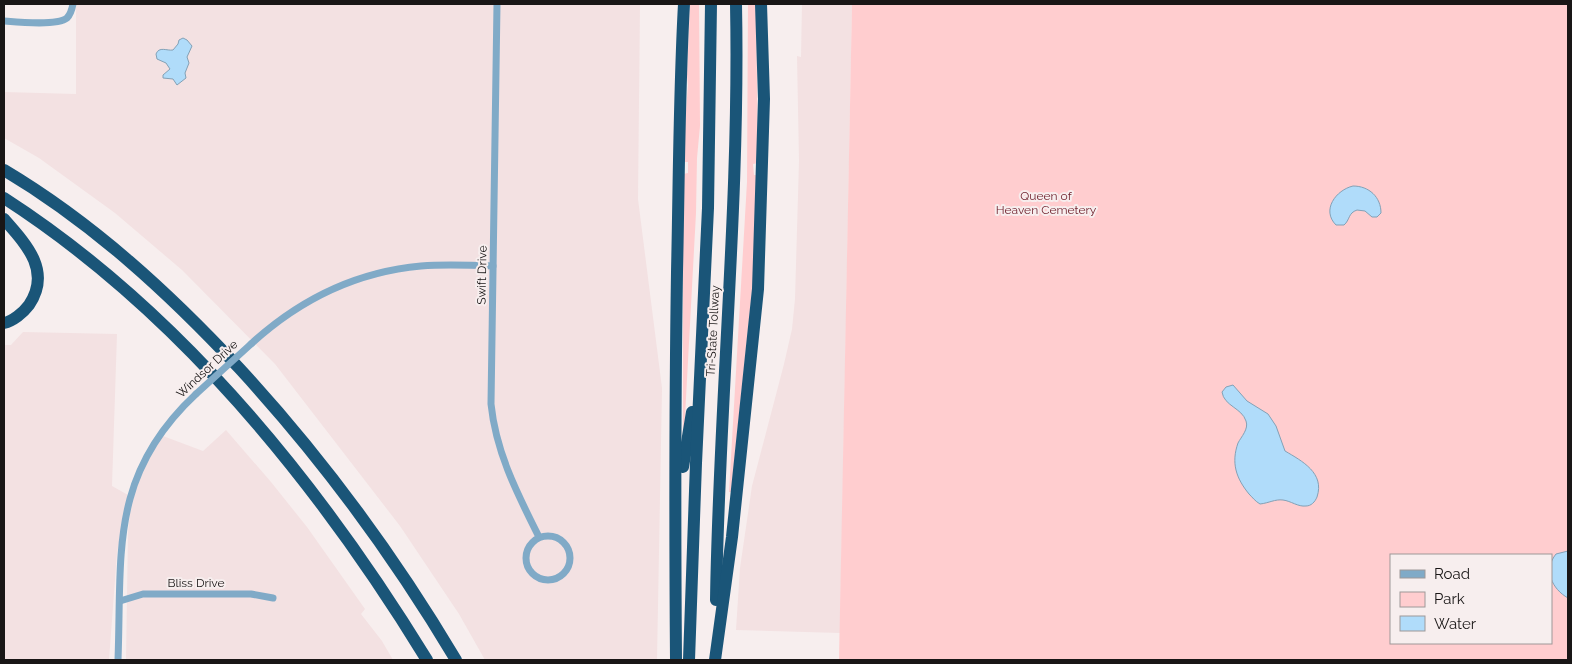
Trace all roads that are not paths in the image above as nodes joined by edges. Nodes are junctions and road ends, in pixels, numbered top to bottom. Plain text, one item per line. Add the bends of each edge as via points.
1 (73, 4) edge
2 (497, 4) edge
3 (684, 4) edge
4 (711, 4) edge
5 (736, 4) edge
6 (761, 4) edge
7 (4, 21) edge
8 (4, 170) edge
9 (4, 198) edge
10 (4, 219) edge
11 (493, 266) junction
12 (4, 323) edge
13 (699, 383) junction
14 (676, 522) junction
15 (540, 538) junction
16 (273, 598) dead end
17 (120, 601) junction
18 (118, 660) edge
19 (427, 660) edge
20 (456, 660) edge
21 (676, 660) edge
22 (689, 660) edge
23 (715, 660) edge

1 - 7 street via 65,19
2 - 11 street, Swift Drive
3 - 14 highway via 678,167
4 - 13 highway, Tri-State Tollway via 708,208
5 - 23 highway, Tri-State Tollway via 735,161 720,454
6 - 23 highway via 764,99 758,289 732,537
8 - 20 highway via 64,209 136,266 253,384 358,512
9 - 19 highway via 107,274 206,370 259,428 323,507
10 - 12 highway via 31,252 38,279 28,308
11 - 15 street, Swift Drive via 491,404 495,433 506,468
11 - 17 street, Windsor Drive, bridge via 421,266 355,280 304,303 251,344 175,415 143,463 133,487 124,526
13 - 14 highway via 687,436
13 - 22 highway, Tri-State Tollway
14 - 21 highway
15 - 15 street via 527,552 530,569 544,579 558,577 568,566 568,547 559,538
16 - 17 street, Bliss Drive via 251,594 143,594
17 - 18 street, Windsor Drive

